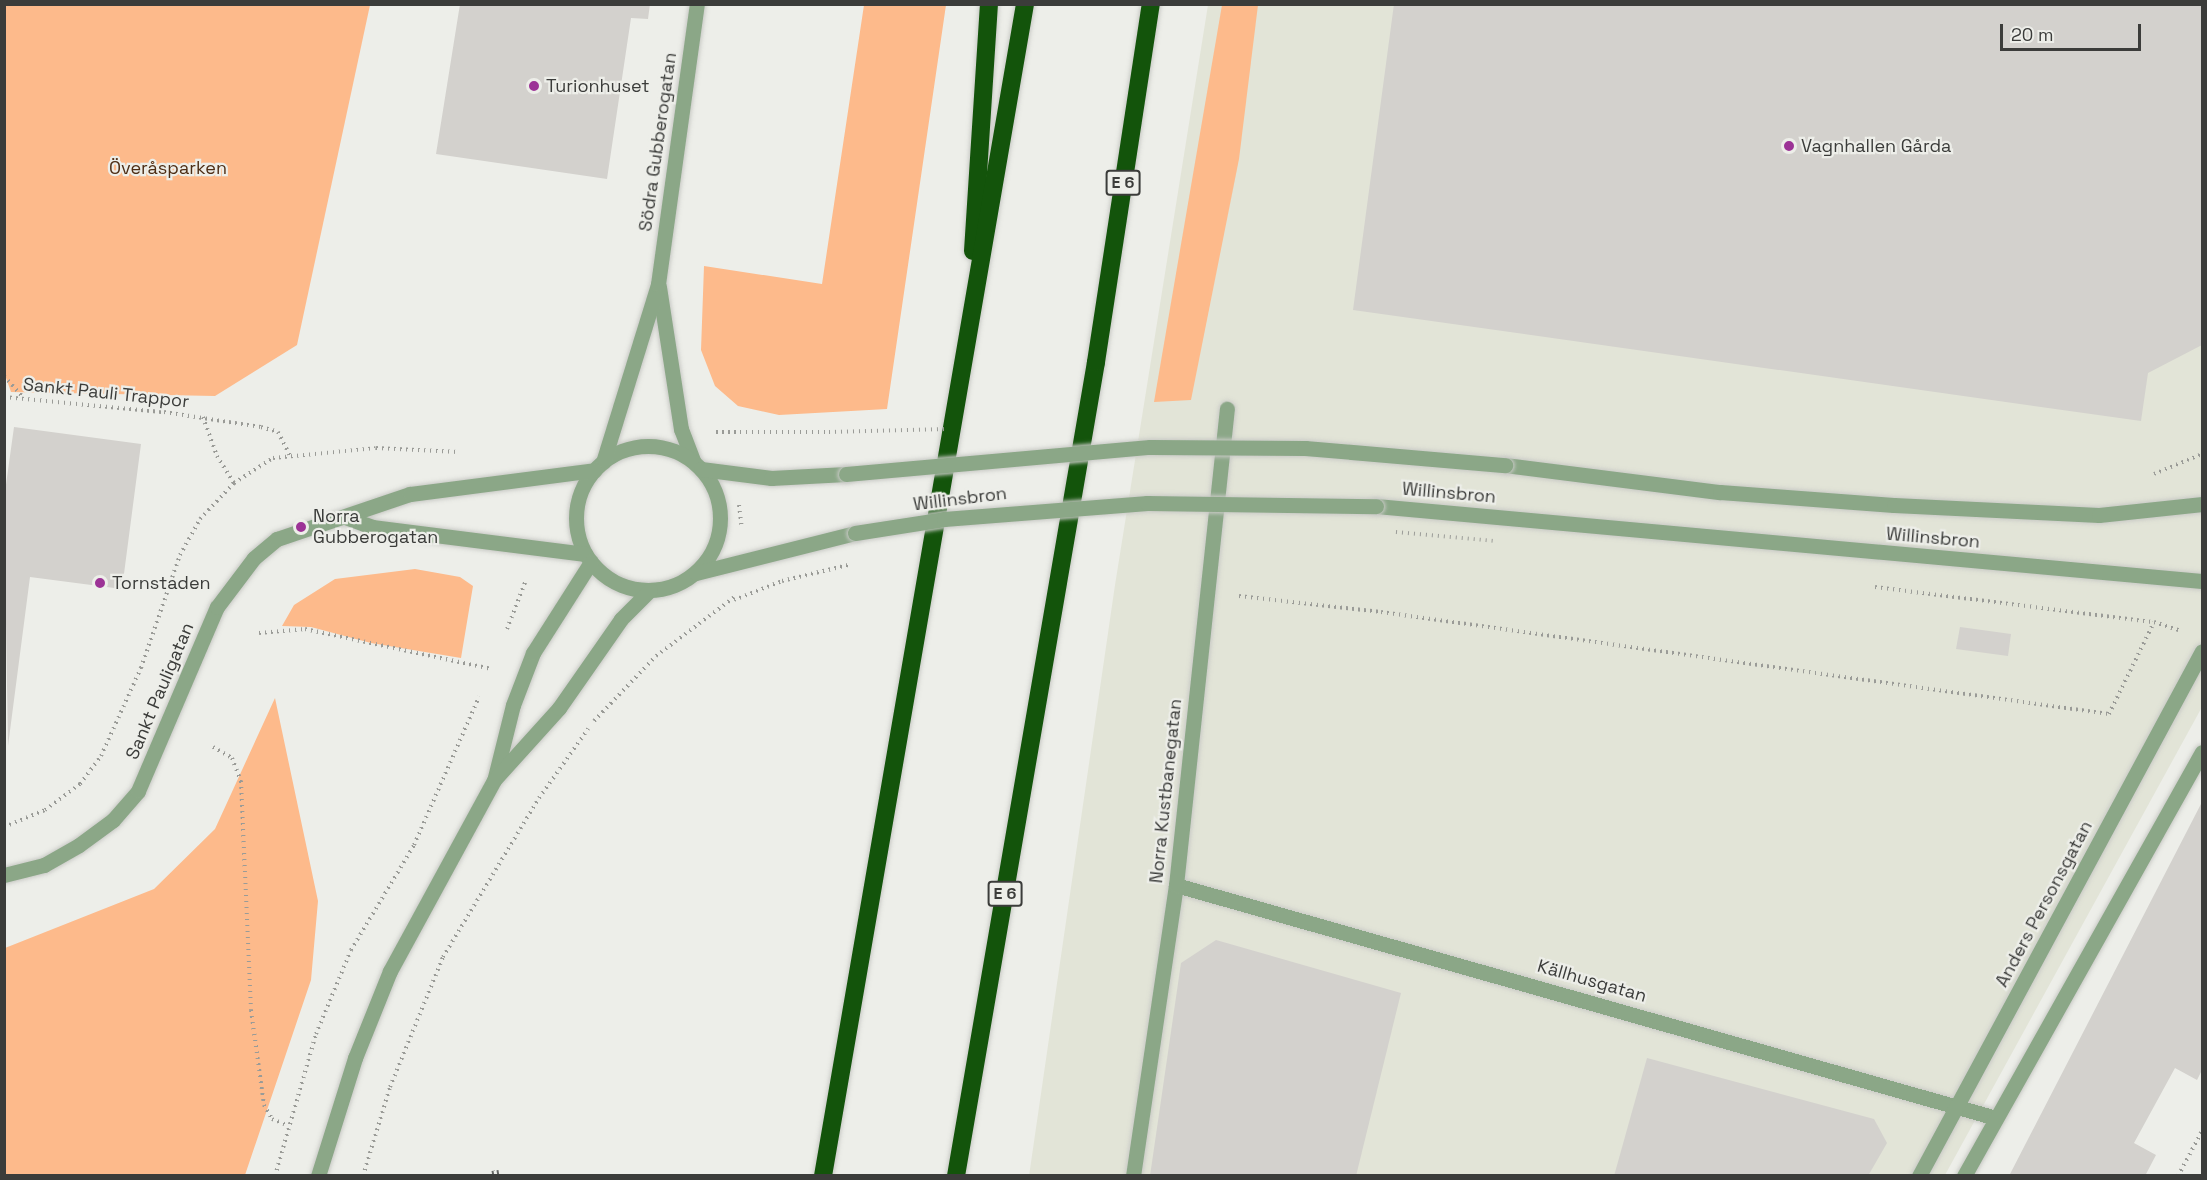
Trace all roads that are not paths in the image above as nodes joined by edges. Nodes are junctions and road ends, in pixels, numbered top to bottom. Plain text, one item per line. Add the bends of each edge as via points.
1 (697, 4) edge
2 (989, 4) edge
3 (1025, 4) edge
4 (1151, 4) edge
5 (658, 284) junction
6 (967, 344) junction
7 (1227, 409) dead end
8 (697, 465) junction
9 (598, 466) junction
10 (2202, 504) edge
11 (345, 517) junction
12 (588, 558) junction
13 (696, 573) junction
14 (2202, 581) edge
15 (650, 590) junction
16 (2202, 651) edge
17 (2202, 752) edge
18 (494, 780) junction
19 (4, 875) edge
20 (1176, 885) junction
21 (1959, 1103) junction
22 (1996, 1118) junction
23 (318, 1176) edge
24 (823, 1176) edge
25 (956, 1176) edge
26 (1133, 1176) edge
27 (1919, 1176) edge
28 (1964, 1176) edge

1 - 5 street, Södra Gubberogatan
2 - 6 highway
3 - 6 highway
4 - 25 highway, E 6 via 1096,362
5 - 8 street, Södra Gubberogatan via 681,429
5 - 9 street, Södra Gubberogatan
6 - 24 highway
7 - 20 street, Norra Kustbanegatan
8 - 9 street via 672,449 647,446 624,450
8 - 10 street, Willinsbron, bridge via 781,478 1150,447 1305,448 1505,465 1720,492 1894,505 2099,515
8 - 13 street via 714,488 721,522 716,545
9 - 11 street, Sankt Pauligatan via 410,494 369,504
9 - 12 street via 576,511
11 - 12 street via 372,527
11 - 19 street, Sankt Pauligatan via 301,527 277,539 232,585 217,608 148,770 113,820 44,865
12 - 15 street via 617,584
12 - 18 street via 533,653 513,705
13 - 14 street, Willinsbron, bridge via 811,542 944,519 1147,503 1289,502 1498,516
13 - 15 street via 674,586
15 - 18 street via 621,619 559,708
16 - 21 street, Anders Personsgatan
17 - 22 street
18 - 23 street via 390,971 355,1058
20 - 21 street, Källhusgatan
20 - 26 street, Norra Kustbanegatan
21 - 22 street, Källhusgatan
21 - 27 street, Anders Personsgatan
22 - 28 street

